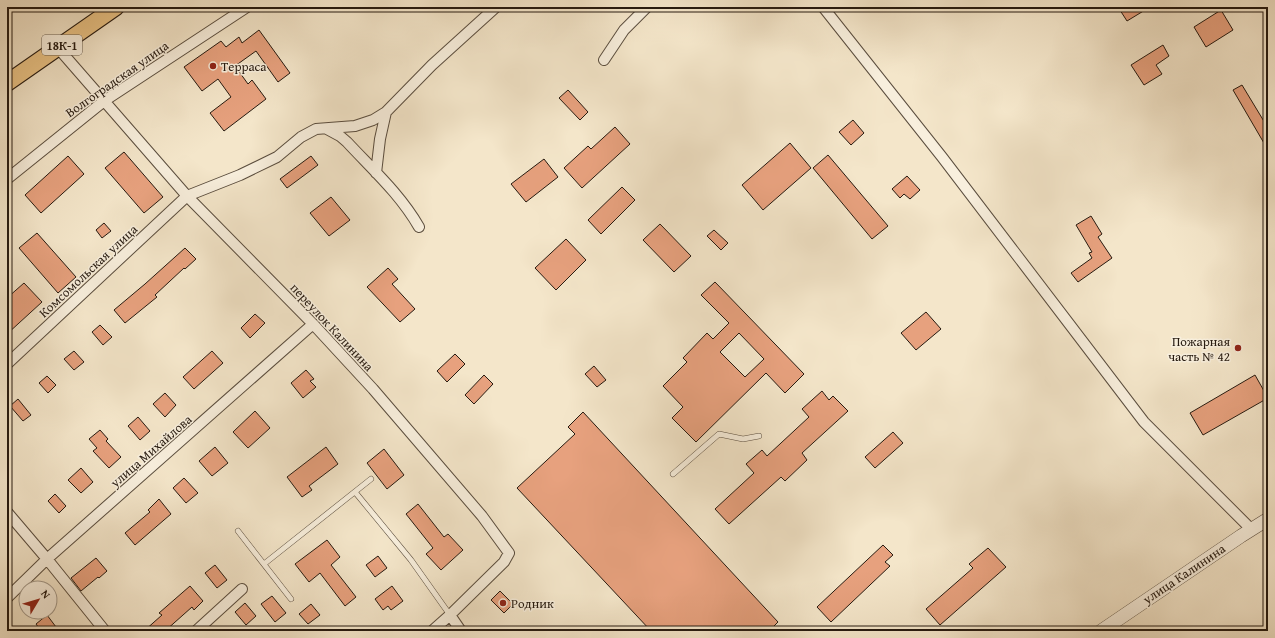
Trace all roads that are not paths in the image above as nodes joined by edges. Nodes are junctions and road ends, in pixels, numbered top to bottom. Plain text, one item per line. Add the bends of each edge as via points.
1 (116, 7) edge
2 (247, 7) edge
3 (496, 7) edge
4 (647, 7) edge
5 (823, 7) edge
6 (58, 48) junction
7 (604, 60) dead end
8 (7, 83) edge
9 (104, 101) junction
10 (386, 112) junction
11 (325, 128) junction
12 (376, 173) junction
13 (7, 179) edge
14 (187, 196) junction
15 (419, 227) dead end
16 (313, 324) junction
17 (7, 364) edge
18 (759, 436) dead end
19 (673, 474) dead end
20 (371, 479) dead end
21 (355, 492) junction
22 (7, 512) edge
23 (1268, 519) edge
24 (1251, 529) junction
25 (238, 531) dead end
26 (47, 560) junction
27 (264, 564) junction
28 (242, 589) dead end
29 (7, 598) edge
30 (291, 598) dead end
31 (450, 615) junction
32 (105, 631) edge
33 (196, 631) edge
34 (432, 631) edge
35 (462, 631) edge
36 (1101, 631) edge

1 - 6 main road, 18К-1
2 - 9 street, Волгоградская улица
3 - 10 street via 432,65
4 - 7 street via 624,30
5 - 24 street via 947,162 1144,422
6 - 8 main road, 18К-1
6 - 9 street, переулок Калинина
9 - 13 street, Волгоградская улица
9 - 14 street, переулок Калинина
10 - 11 street via 355,126
10 - 12 street
11 - 12 street via 340,136
11 - 14 street via 316,129 301,137 277,157 240,176
12 - 15 street via 399,197
14 - 16 street, переулок Калинина
14 - 17 street, Комсомольская улица
16 - 26 street, улица Михайлова
16 - 31 street, переулок Калинина via 467,498 509,553 504,562
18 - 19 lane via 744,439 719,434
20 - 21 lane
21 - 27 lane
21 - 31 lane via 411,560
22 - 26 street
23 - 24 street, улица Калинина
24 - 36 street, улица Калинина
25 - 27 lane
26 - 29 street, улица Михайлова
26 - 32 street
27 - 30 lane
28 - 33 street
31 - 34 street
31 - 35 street

